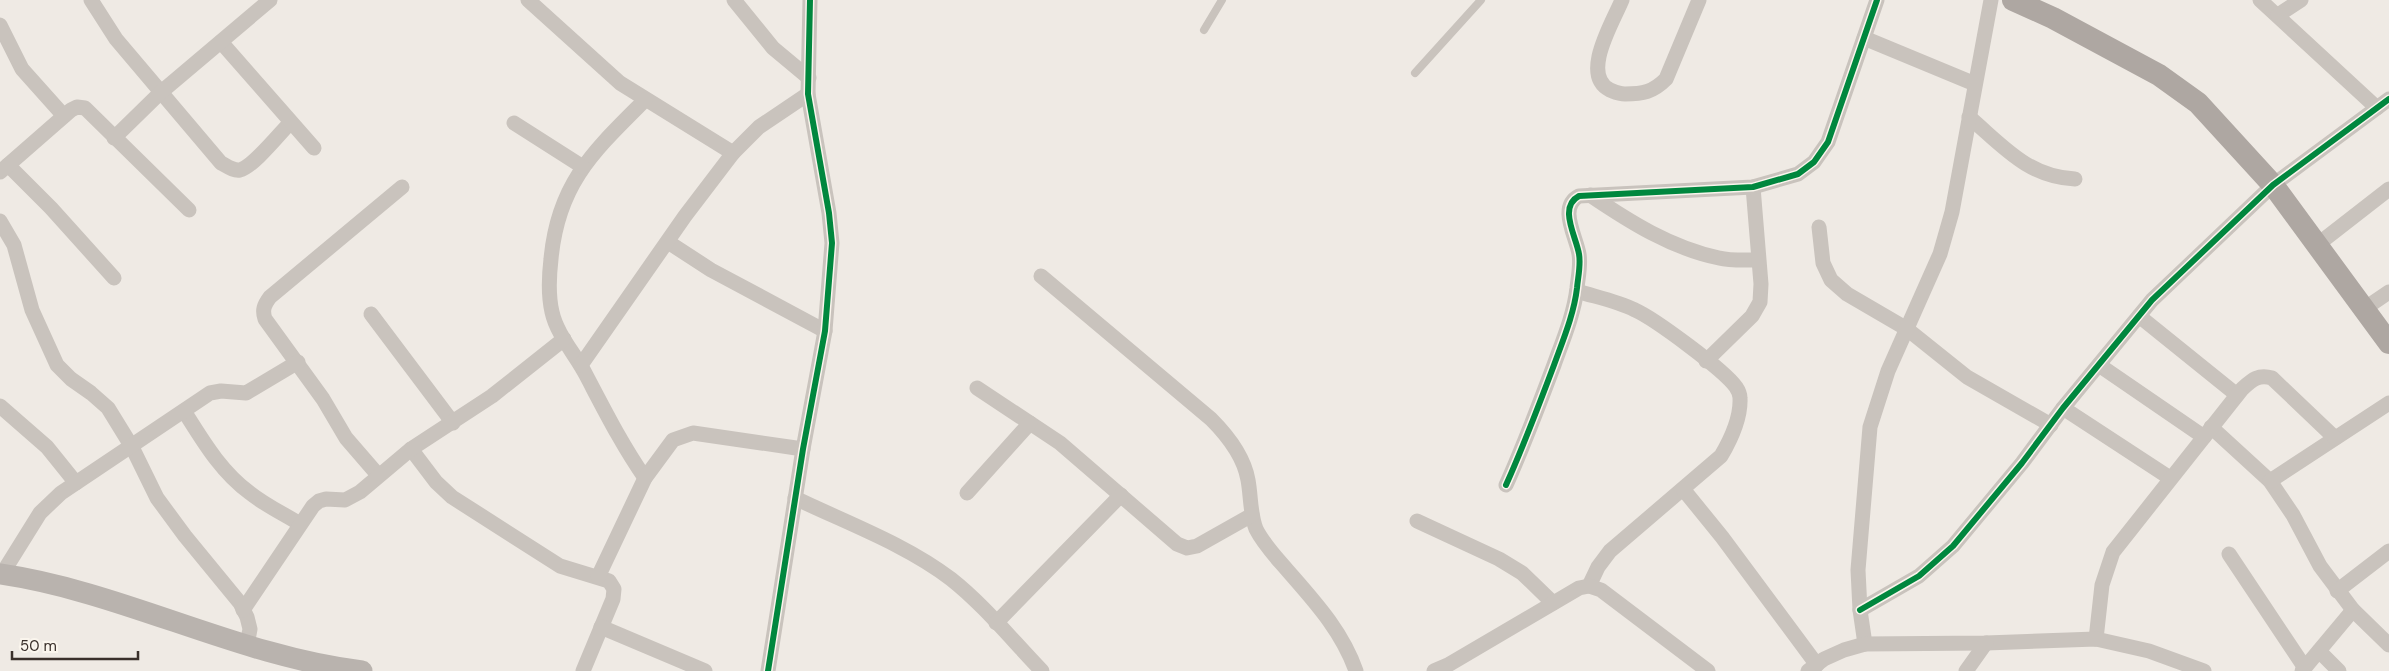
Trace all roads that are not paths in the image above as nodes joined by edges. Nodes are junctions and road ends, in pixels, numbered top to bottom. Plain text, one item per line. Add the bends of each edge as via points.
1 (91, 0) edge
2 (270, 0) edge
3 (528, 0) edge
4 (734, 0) edge
5 (810, 0) edge
6 (1222, 0) edge
7 (1481, 0) edge
8 (1622, 0) edge
9 (1699, 0) edge
10 (1877, 0) edge
11 (1991, 0) edge
12 (2013, 0) edge
13 (2260, 0) edge
14 (2301, 0) edge
15 (2278, 15) junction
16 (0, 25) edge
17 (1204, 30) dead end
18 (1864, 38) junction
19 (221, 42) junction
20 (1415, 73) dead end
21 (809, 78) junction
22 (1975, 84) junction
23 (160, 93) junction
24 (808, 94) junction
25 (645, 100) junction
26 (2383, 104) edge
27 (64, 116) junction
28 (1969, 117) junction
29 (290, 122) junction
30 (514, 123) dead end
31 (114, 138) junction
32 (314, 148) dead end
33 (733, 153) junction
34 (583, 167) junction
35 (4, 168) edge
36 (2075, 179) dead end
37 (2273, 185) junction
38 (402, 187) dead end
39 (1753, 187) junction
40 (2389, 189) edge
41 (1590, 195) junction
42 (189, 210) dead end
43 (0, 221) edge
44 (1819, 227) dead end
45 (668, 242) junction
46 (2317, 245) junction
47 (1758, 260) junction
48 (1041, 276) dead end
49 (114, 278) dead end
50 (1577, 291) junction
51 (2389, 292) edge
52 (2364, 309) junction
53 (371, 314) dead end
54 (2139, 316) junction
55 (1907, 328) junction
56 (826, 330) junction
57 (564, 339) junction
58 (2389, 343) edge
59 (1706, 361) junction
60 (298, 362) junction
61 (581, 365) junction
62 (2099, 365) junction
63 (977, 388) dead end
64 (2237, 395) junction
65 (2389, 403) edge
66 (0, 406) edge
67 (2063, 408) junction
68 (184, 411) junction
69 (454, 423) junction
70 (1030, 423) junction
71 (2051, 425) junction
72 (2207, 432) junction
73 (2335, 438) junction
74 (132, 447) junction
75 (411, 449) junction
76 (804, 449) junction
77 (378, 475) junction
78 (645, 478) junction
79 (2170, 478) junction
80 (2270, 481) junction
81 (76, 483) junction
82 (1506, 485) dead end
83 (1683, 489) junction
84 (967, 493) dead end
85 (1121, 495) junction
86 (796, 498) junction
87 (1252, 515) junction
88 (1417, 521) dead end
89 (300, 524) junction
90 (2389, 551) edge
91 (2229, 554) dead end
92 (1, 574) edge
93 (598, 577) junction
94 (1590, 586) junction
95 (2337, 591) junction
96 (1553, 603) junction
97 (243, 610) junction
98 (1860, 610) junction
99 (2354, 610) junction
100 (996, 624) junction
101 (601, 627) junction
102 (2096, 639) junction
103 (1986, 643) junction
104 (1866, 644) junction
105 (247, 645) junction
106 (2389, 645) edge
107 (2319, 651) junction
108 (323, 668) edge
109 (1813, 668) edge
110 (2303, 669) edge
111 (362, 671) edge
112 (583, 671) edge
113 (705, 671) edge
114 (768, 671) edge
115 (1042, 671) edge
116 (1356, 671) edge
117 (1434, 671) edge
118 (1708, 671) edge
119 (1966, 671) edge
120 (2204, 671) edge
121 (2339, 671) edge

1 - 23 street via 116,39
2 - 19 street
3 - 25 street via 585,53
4 - 21 street via 773,48
5 - 21 street
6 - 17 lane
7 - 20 lane
8 - 9 street via 1597,62 1597,76 1604,87 1619,94 1646,93 1657,89 1666,79
10 - 18 street
11 - 22 street
12 - 37 main road via 2053,18 2159,76 2198,103
13 - 15 street
14 - 15 street
15 - 26 street
16 - 27 street via 22,69
18 - 22 street
18 - 39 street via 1828,142 1814,162 1798,174
19 - 23 street
19 - 29 street
21 - 24 street
22 - 28 street
23 - 29 street via 221,163 231,169 240,170 249,164
23 - 31 street
24 - 33 street via 759,126
24 - 56 street via 832,243
25 - 33 street
25 - 34 street via 606,138
26 - 37 street
27 - 31 street via 77,107 85,108
27 - 35 street
28 - 36 street via 2023,163 2042,174
28 - 55 street via 1950,221 1940,254
29 - 32 street
30 - 34 street
31 - 42 street
33 - 45 street
34 - 57 street via 556,220 552,243 549,279 552,313
35 - 49 street via 51,208
37 - 46 main road
37 - 54 street
38 - 60 street via 265,304 265,319
39 - 41 street
39 - 47 street
40 - 46 street
41 - 47 street via 1654,235 1690,250 1720,258
41 - 50 street via 1572,199 1569,206 1579,254
43 - 74 street via 14,246 32,310 57,365 108,408
44 - 55 street via 1823,263 1831,280 1847,294
45 - 56 street via 711,270
45 - 61 street
46 - 52 main road
47 - 59 street via 1760,302 1752,316
48 - 87 street via 1224,432 1248,477
50 - 59 street via 1635,310
50 - 82 street via 1567,330 1534,423
51 - 52 street
52 - 58 main road
53 - 69 street
54 - 62 street
54 - 64 street
55 - 71 street via 1967,377
55 - 98 street via 1888,371 1870,427 1858,570
56 - 76 street
57 - 61 street
57 - 69 street
59 - 83 street via 1737,388 1740,398 1737,420 1721,456
60 - 68 street via 252,391 215,391
60 - 77 street via 346,438
61 - 78 street via 615,432
62 - 67 street
62 - 72 street
63 - 70 street
64 - 72 street
64 - 73 street via 2254,378 2263,375 2272,378
65 - 73 street
66 - 81 street via 47,448
67 - 71 street
67 - 79 street
68 - 74 street
68 - 89 street via 207,448 232,478 251,494
69 - 75 street
70 - 84 street
70 - 85 street via 1060,443
71 - 98 street via 1953,546 1919,576
72 - 79 street
72 - 80 street
73 - 80 street
74 - 81 street
74 - 97 street via 157,498
75 - 77 street
75 - 93 street via 442,487 483,519 560,566
76 - 78 street via 693,433 673,440
76 - 86 street
77 - 89 street via 351,498 319,501
78 - 93 street
79 - 102 street via 2113,552 2101,592
80 - 95 street
81 - 92 street via 40,513
83 - 94 street via 1610,552 1598,567
83 - 109 street via 1727,544
85 - 87 street via 1168,538 1187,548 1197,546
85 - 100 street
86 - 100 street via 924,560 951,580
86 - 114 street
87 - 116 street via 1263,541 1337,630
88 - 96 street via 1499,559 1522,573
89 - 97 street
90 - 95 street
91 - 110 street
92 - 105 street via 56,584
93 - 101 street via 609,581 614,589
94 - 96 street via 1579,588
94 - 118 street via 1601,590
95 - 99 street
96 - 117 street via 1448,666
97 - 105 street via 250,629
98 - 104 street
99 - 106 street
99 - 107 street
100 - 115 street
101 - 112 street
101 - 113 street
102 - 103 street
102 - 120 street via 2149,651
103 - 104 street
103 - 119 street
104 - 109 street via 1844,650
105 - 108 street
107 - 110 street
107 - 121 street
108 - 111 street

